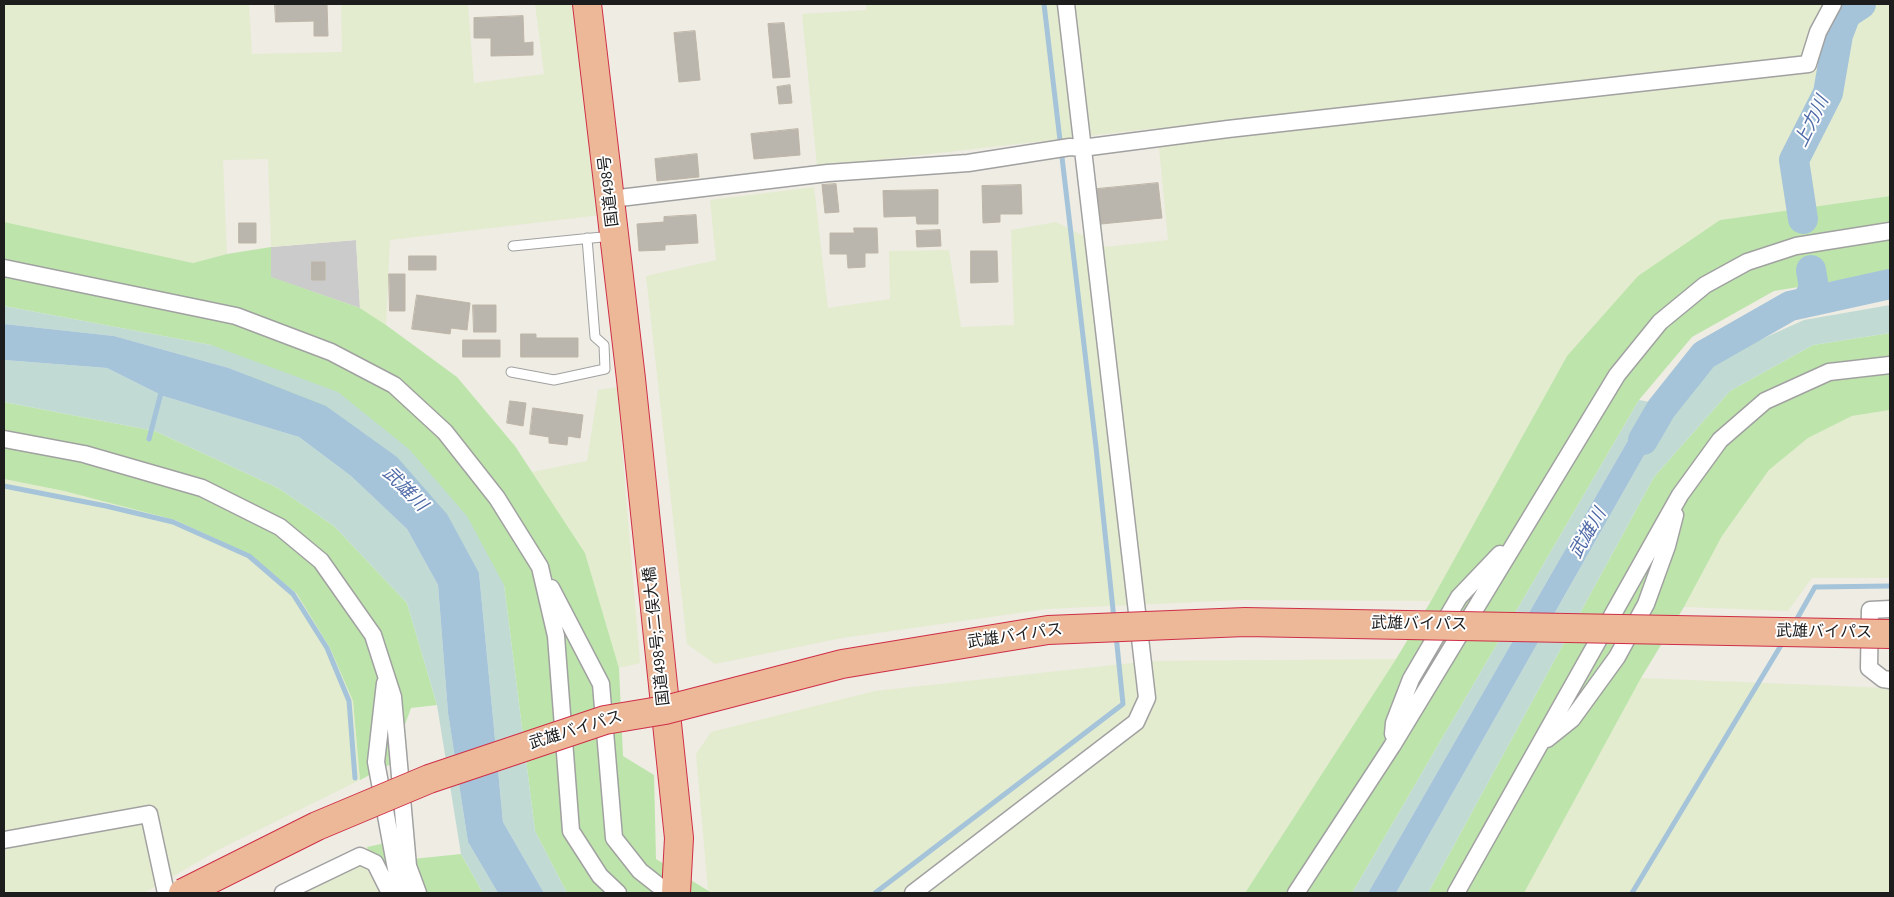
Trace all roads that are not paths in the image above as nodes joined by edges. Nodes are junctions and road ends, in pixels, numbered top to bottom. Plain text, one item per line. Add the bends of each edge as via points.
1 (587, 4) edge
2 (1066, 4) edge
3 (1833, 4) edge
4 (1076, 148) junction
5 (611, 199) junction
6 (1890, 231) edge
7 (615, 235) junction
8 (587, 238) junction
9 (513, 246) dead end
10 (4, 268) edge
11 (1890, 365) edge
12 (511, 372) dead end
13 (631, 379) joint
14 (4, 439) edge
15 (1680, 495) junction
16 (540, 567) junction
17 (1890, 609) edge
18 (1890, 634) edge
19 (386, 675) junction
20 (1890, 680) edge
21 (665, 710) junction
22 (1540, 745) junction
23 (4, 840) edge
24 (395, 889) edge
25 (166, 893) edge
26 (183, 893) edge
27 (283, 893) edge
28 (418, 893) edge
29 (618, 893) edge
30 (668, 893) edge
31 (676, 893) edge
32 (913, 893) edge
33 (1296, 893) edge
34 (1456, 893) edge

1 - 5 highway, 国道498号
2 - 4 street
3 - 4 street via 1818,32 1808,64
4 - 5 street via 968,163 828,173
4 - 32 street via 1147,698 1136,722
5 - 7 highway, 国道498号
6 - 33 street via 1796,246 1747,262 1705,285 1660,322 1617,375 1392,746
7 - 8 lane
7 - 13 highway, 国道498号
8 - 9 lane
8 - 12 lane via 595,337 604,345 605,369 554,380
10 - 16 street via 236,316 331,352 394,385 445,432 497,498
11 - 15 street via 1828,372 1764,401 1720,440
13 - 21 highway, 国道498号;二俣大橋
14 - 19 street via 84,454 202,488 280,527 321,560 373,635
15 - 22 street
15 - 22 street via 1668,546 1646,604 1617,657 1572,718
16 - 29 street via 556,636 571,831 600,876
16 - 30 street via 601,684 614,838 640,871
17 - 20 street via 1870,610 1869,668 1883,679
18 - 21 highway, 武雄バイパス, bridge via 1245,622 1048,630 842,664
19 - 24 street via 376,762
19 - 28 street via 393,698 408,866
21 - 26 highway, 武雄バイパス, bridge via 605,720 429,779 316,826
21 - 31 highway, 国道498号;二俣大橋 via 679,838
22 - 34 street
23 - 25 street via 149,814
24 - 27 street via 375,863 360,856

